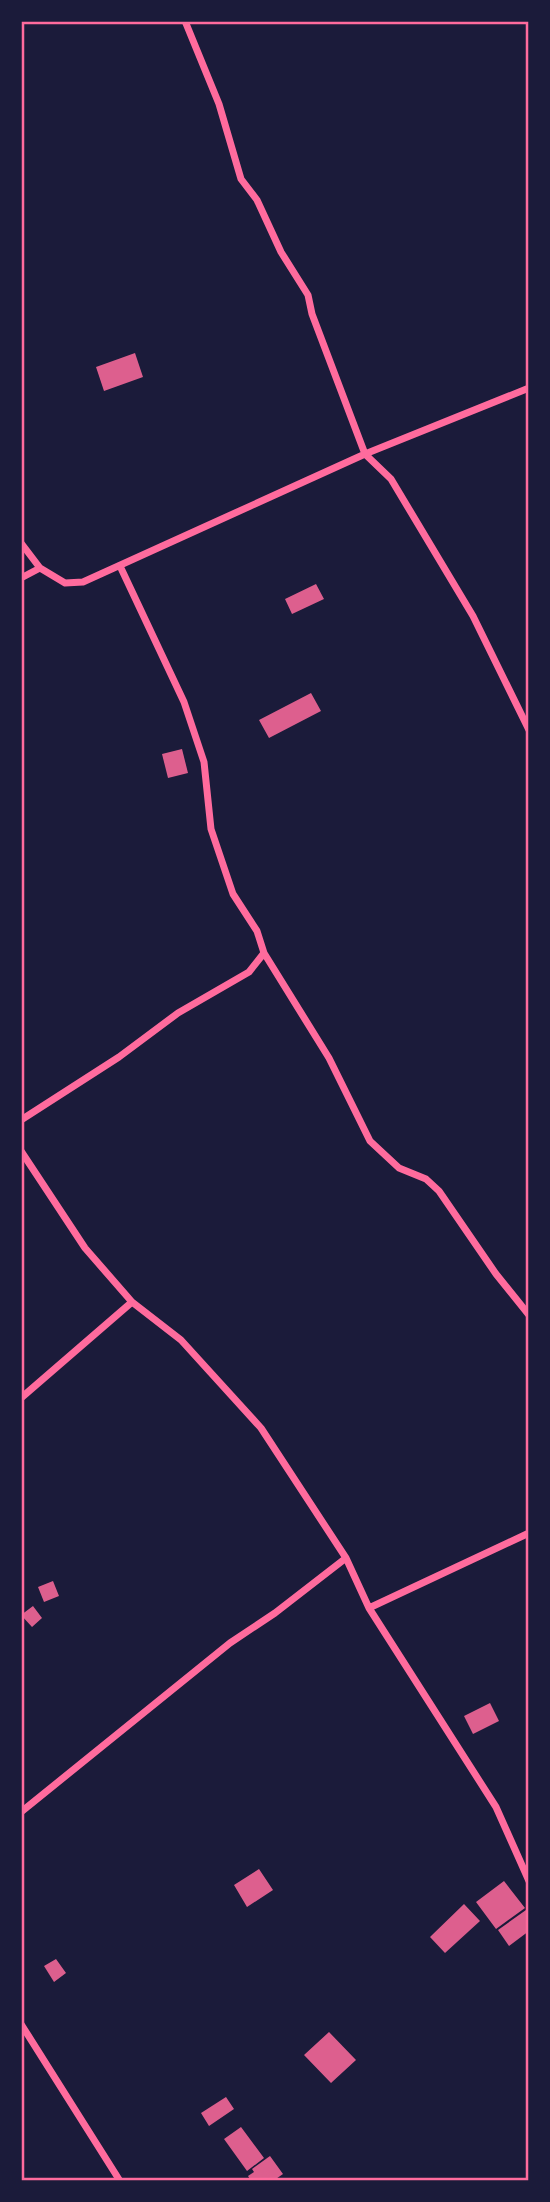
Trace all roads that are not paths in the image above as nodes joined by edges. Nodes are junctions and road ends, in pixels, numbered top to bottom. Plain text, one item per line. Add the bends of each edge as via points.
1 (185, 21) edge
2 (529, 388) edge
3 (365, 454) junction
4 (21, 543) edge
5 (120, 566) junction
6 (40, 568) junction
7 (21, 578) edge
8 (529, 730) edge
9 (264, 953) junction
10 (21, 1120) edge
11 (21, 1151) edge
12 (132, 1302) junction
13 (529, 1315) edge
14 (21, 1398) edge
15 (529, 1533) edge
16 (346, 1558) junction
17 (369, 1608) junction
18 (21, 1812) edge
19 (529, 1881) edge
20 (22, 2029) edge
21 (120, 2181) edge

1 - 3 street via 219,104 241,179 308,295
2 - 3 street
3 - 5 street
3 - 8 street via 391,479 473,616
4 - 6 street
5 - 6 street via 83,582 65,583
5 - 9 street via 184,702 204,762 211,829 233,894 257,931
6 - 7 street
9 - 10 street via 249,972 178,1013
9 - 13 street via 329,1058 370,1141 399,1168 426,1179 439,1191
11 - 12 street via 85,1248
12 - 14 street
12 - 16 street via 181,1340 261,1428
15 - 17 street
16 - 17 street
16 - 18 street via 230,1643
17 - 19 street via 496,1807
20 - 21 street

